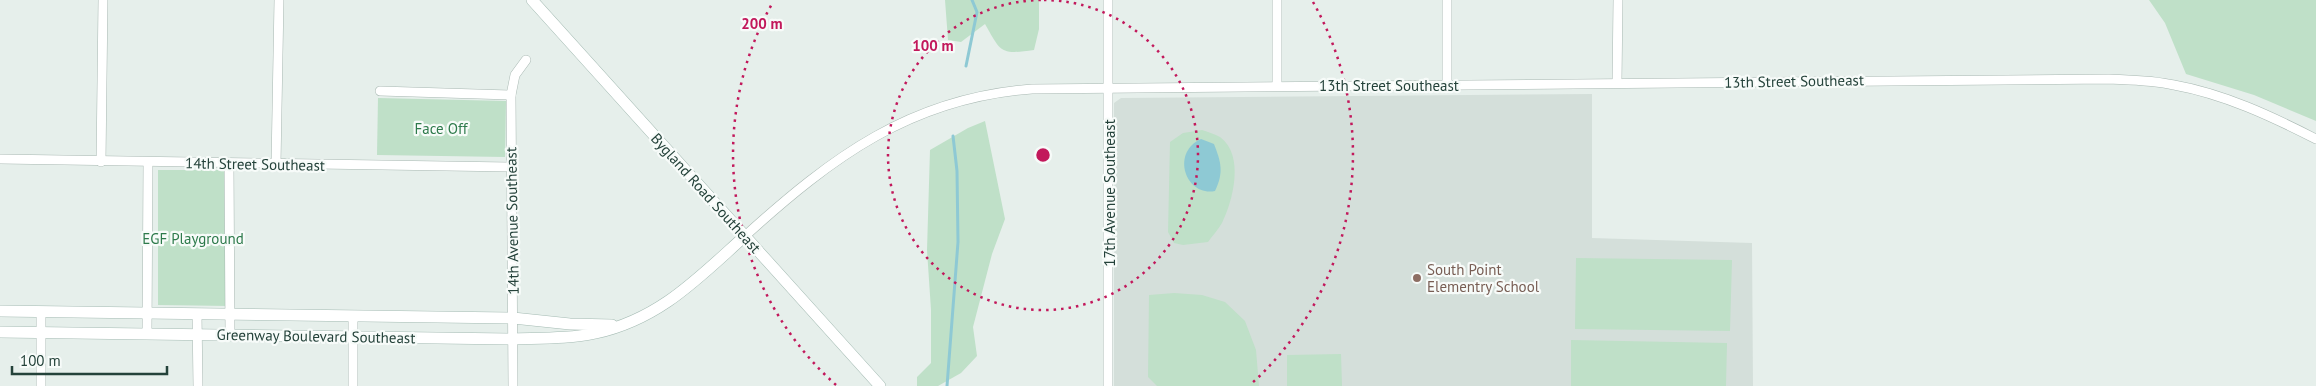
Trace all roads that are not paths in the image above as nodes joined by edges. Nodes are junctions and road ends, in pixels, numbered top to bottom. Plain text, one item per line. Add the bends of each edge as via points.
1 (103, 0) edge
2 (279, 0) edge
3 (532, 0) edge
4 (1108, 0) edge
5 (1277, 0) edge
6 (1447, 0) edge
7 (1618, 0) edge
8 (526, 60) dead end
9 (1617, 83) junction
10 (1447, 85) junction
11 (1277, 86) junction
12 (1109, 88) junction
13 (380, 91) dead end
14 (511, 96) junction
15 (2316, 139) edge
16 (0, 159) edge
17 (101, 162) junction
18 (148, 163) junction
19 (229, 164) junction
20 (276, 164) junction
21 (511, 167) junction
22 (745, 236) junction
23 (0, 311) edge
24 (41, 312) junction
25 (147, 313) junction
26 (198, 314) junction
27 (230, 314) junction
28 (353, 316) junction
29 (513, 318) junction
30 (631, 323) junction
31 (0, 332) edge
32 (41, 333) junction
33 (147, 334) junction
34 (198, 335) junction
35 (230, 335) junction
36 (353, 337) junction
37 (512, 339) junction
38 (41, 386) edge
39 (198, 386) edge
40 (353, 386) edge
41 (513, 386) edge
42 (880, 386) edge
43 (1108, 386) edge

1 - 17 street
2 - 20 street
3 - 22 street, Bygland Road Southeast
4 - 12 street, 17th Avenue Southeast
5 - 11 street
6 - 10 street
7 - 9 street
8 - 14 street, 14th Avenue Southeast via 515,75
9 - 10 street, 13th Street Southeast
9 - 15 street, 13th Street Southeast via 2076,78 2147,81 2205,92 2243,105
10 - 11 street, 13th Street Southeast
11 - 12 street, 13th Street Southeast
12 - 22 street, 13th Street Southeast via 1006,91 954,102 919,115 876,135 830,165
12 - 43 street, 17th Avenue Southeast
13 - 14 street
14 - 21 street, 14th Avenue Southeast
16 - 17 street, 14th Street Southeast
17 - 18 street, 14th Street Southeast
18 - 19 street, 14th Street Southeast
18 - 25 street
19 - 20 street, 14th Street Southeast
19 - 27 street
20 - 21 street, 14th Street Southeast
21 - 29 street, 14th Avenue Southeast
22 - 30 street, Greenway Boulevard Southeast via 669,303
22 - 42 street, Bygland Road Southeast
23 - 24 street, Greenway Boulevard Southeast
24 - 25 street, Greenway Boulevard Southeast
24 - 32 street
25 - 26 street, Greenway Boulevard Southeast
25 - 33 street
26 - 27 street, Greenway Boulevard Southeast
26 - 34 street
27 - 28 street, Greenway Boulevard Southeast
27 - 35 street
28 - 29 street, Greenway Boulevard Southeast
28 - 36 street
29 - 30 street, Greenway Boulevard Southeast via 570,324
29 - 37 street, 14th Avenue Southeast
30 - 37 street, Greenway Boulevard Southeast via 595,334
31 - 32 street, Greenway Boulevard Southeast
32 - 33 street, Greenway Boulevard Southeast
32 - 38 street
33 - 34 street, Greenway Boulevard Southeast
34 - 35 street, Greenway Boulevard Southeast
34 - 39 street
35 - 36 street, Greenway Boulevard Southeast
36 - 37 street, Greenway Boulevard Southeast
36 - 40 street
37 - 41 street, 14th Avenue Southeast

